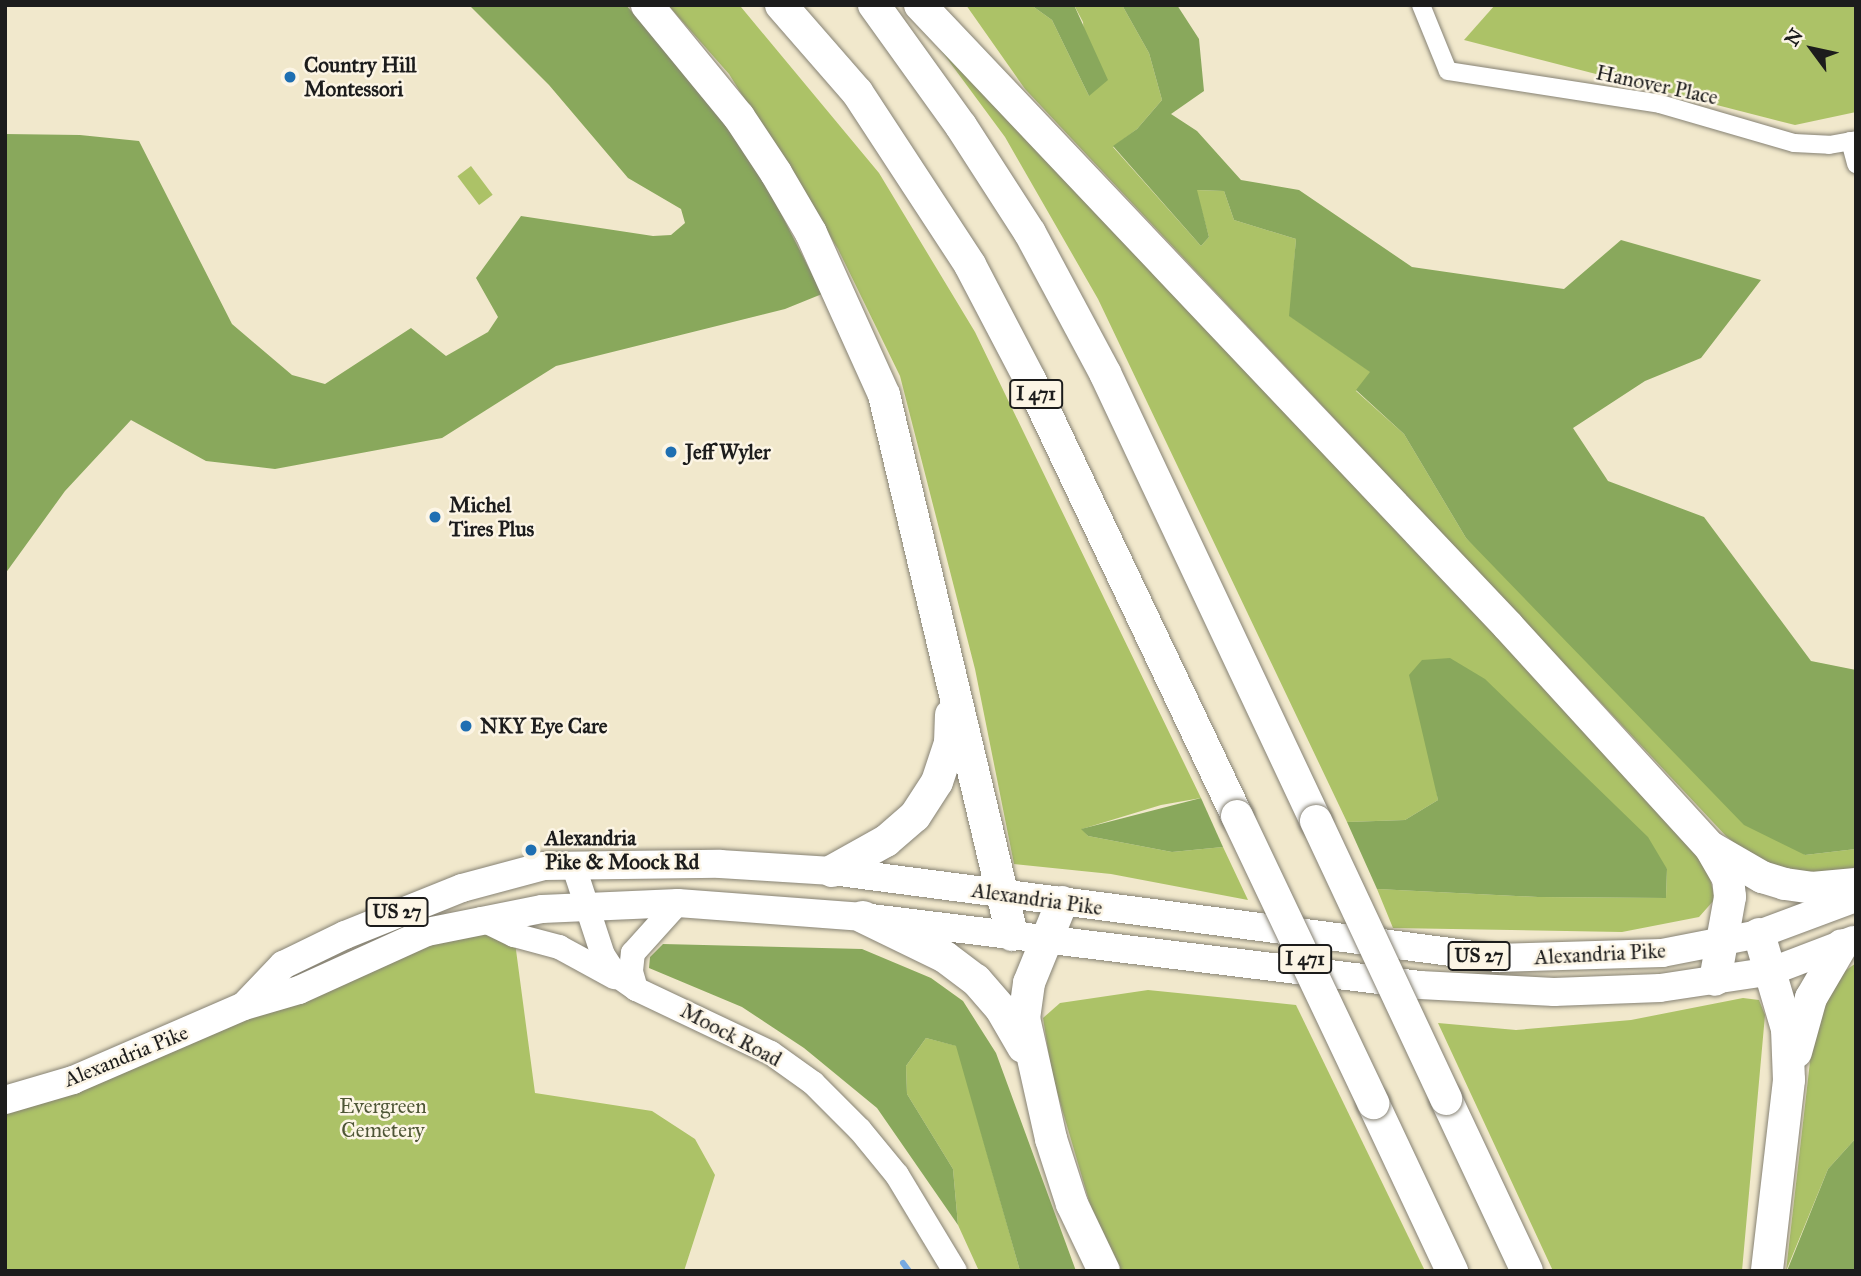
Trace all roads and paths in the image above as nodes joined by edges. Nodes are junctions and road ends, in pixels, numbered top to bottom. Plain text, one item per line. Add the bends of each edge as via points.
1 (647, 5) edge
2 (781, 5) edge
3 (874, 5) edge
4 (920, 5) edge
5 (1421, 5) edge
6 (1853, 141) edge
7 (1856, 164) edge
8 (953, 689) junction
9 (1710, 847) junction
10 (605, 862) junction
11 (573, 864) junction
12 (832, 871) junction
13 (1856, 884) edge
14 (1005, 894) junction
15 (1856, 898) edge
16 (1062, 902) junction
17 (678, 904) junction
18 (590, 906) junction
19 (863, 917) junction
20 (481, 919) junction
21 (1759, 934) junction
22 (1012, 935) junction
23 (1046, 939) junction
24 (1723, 941) junction
25 (1849, 942) edge
26 (1772, 971) junction
27 (1715, 980) junction
28 (636, 989) junction
29 (244, 1006) junction
30 (1030, 1059) junction
31 (1789, 1080) junction
32 (5, 1100) edge
33 (954, 1271) edge
34 (1104, 1271) edge
35 (1452, 1271) edge
36 (1527, 1271) edge
37 (1767, 1271) edge

1 - 8 highway via 746,128 811,233 848,310 884,395 924,550
2 - 35 highway, I 471, bridge via 857,92 970,265 1030,380
3 - 36 highway, bridge via 1030,233 1105,373
4 - 9 highway via 1434,547
5 - 6 street, Hanover Place via 1448,71 1660,104 1794,143
6 - 7 street
8 - 12 highway via 950,743 937,782 915,816 886,841
8 - 14 highway
9 - 13 highway via 1741,867 1785,884
9 - 24 highway via 1728,878
10 - 11 main road, Alexandria Pike / US 27
10 - 12 main road, Alexandria Pike / US 27
10 - 18 main road
11 - 18 main road, Moock Road
11 - 29 main road, Alexandria Pike / US 27 via 544,866 402,910 283,965
12 - 14 main road, Alexandria Pike / US 27
14 - 16 main road, Alexandria Pike / US 27
14 - 22 highway
15 - 21 main road, Alexandria Pike / US 27
16 - 23 highway
16 - 24 main road, Alexandria Pike / US 27 via 1496,958 1606,957
17 - 18 main road, Alexandria Pike / US 27
17 - 19 main road, Alexandria Pike / US 27
17 - 28 main road via 634,953 631,971
18 - 20 main road, Alexandria Pike / US 27
18 - 28 main road, Moock Road via 603,955 617,975
19 - 22 main road, Alexandria Pike / US 27
19 - 30 highway via 945,957 976,980 1001,1009
20 - 28 main road via 514,935 559,947
20 - 29 main road, Alexandria Pike / US 27 via 427,932 299,990
21 - 24 main road, Alexandria Pike / US 27
21 - 26 highway
22 - 23 main road, Alexandria Pike / US 27
23 - 27 main road, Alexandria Pike / US 27 via 1451,988 1554,992 1660,988
23 - 30 highway via 1029,982 1024,1018
24 - 27 highway
25 - 26 main road, Alexandria Pike / US 27
25 - 31 highway via 1811,998
26 - 27 main road, Alexandria Pike / US 27
26 - 31 highway via 1787,1029
28 - 33 main road, Moock Road via 721,1026 813,1083 897,1175
29 - 32 main road, Alexandria Pike / US 27 via 73,1080
30 - 34 highway via 1072,1203
31 - 37 highway

